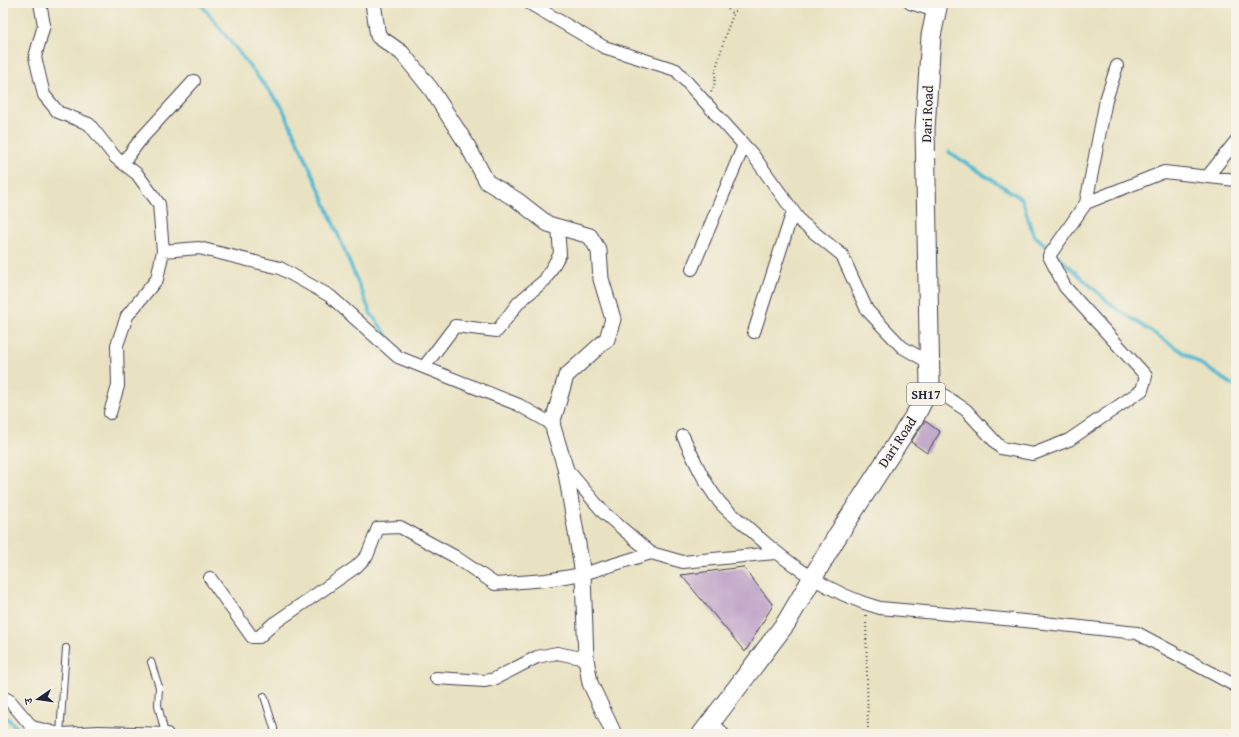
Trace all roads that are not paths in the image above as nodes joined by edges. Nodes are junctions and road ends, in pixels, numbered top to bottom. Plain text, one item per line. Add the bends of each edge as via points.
1 (40, 3) edge
2 (373, 3) edge
3 (529, 3) edge
4 (910, 3) edge
5 (937, 7) edge
6 (1117, 66) dead end
7 (194, 81) dead end
8 (1236, 141) edge
9 (744, 145) junction
10 (123, 163) junction
11 (1206, 177) junction
12 (1236, 180) edge
13 (1086, 203) junction
14 (793, 211) junction
15 (558, 227) junction
16 (163, 252) junction
17 (692, 269) dead end
18 (754, 332) dead end
19 (930, 364) junction
20 (424, 367) junction
21 (930, 386) junction
22 (110, 413) dead end
23 (552, 424) junction
24 (683, 436) dead end
25 (565, 467) junction
26 (651, 553) junction
27 (776, 553) junction
28 (583, 574) junction
29 (210, 578) dead end
30 (812, 579) junction
31 (66, 648) dead end
32 (586, 659) junction
33 (151, 662) dead end
34 (436, 678) dead end
35 (1236, 686) edge
36 (264, 696) dead end
37 (3, 697) edge
38 (713, 730) edge
39 (29, 731) edge
40 (61, 734) edge
41 (85, 734) edge
42 (165, 734) edge
43 (274, 734) edge
44 (614, 734) edge

1 - 10 street via 44,25 35,57 44,95 58,112 89,124
2 - 15 street via 378,36 402,53 430,89 466,143 487,182 517,200 548,224
3 - 9 street via 604,47 676,70
4 - 5 street
5 - 19 main road, Dari Road / SH17 via 931,36 925,129
6 - 13 street via 1106,100
7 - 10 street via 141,139
8 - 11 street
9 - 14 street
9 - 17 street
10 - 16 street via 137,174 159,204
11 - 12 street
11 - 13 street via 1164,172
13 - 21 street via 1050,256 1065,287 1146,376 1142,390 1070,440 1033,454 1000,448 966,410
14 - 18 street
14 - 19 street via 801,222 842,255 867,310 902,347
15 - 20 street via 560,254 545,280 519,302 497,331 455,326
15 - 23 street via 590,236 599,250 601,279 613,319 607,339 566,376
16 - 20 street via 199,248 280,268 330,296 398,357
16 - 22 street via 157,279 127,316 117,345 118,386
19 - 21 main road, Dari Road / SH17
20 - 23 street via 519,405
21 - 30 main road, Dari Road / SH17 via 916,414
23 - 25 street
24 - 27 street via 718,501
25 - 26 street via 604,513
25 - 28 street
26 - 27 street via 683,562
26 - 28 street
27 - 30 street
28 - 29 street via 495,584 454,556 400,526 378,528 367,556 259,637 252,637
28 - 32 street
30 - 35 street via 865,604 880,608 1137,633
30 - 38 main road, Dari Road / SH17 via 786,623
31 - 40 lane
32 - 34 street via 557,653 537,657 485,681
32 - 44 street via 590,683
33 - 42 lane via 159,687 158,705
36 - 43 lane
37 - 39 street via 10,702
39 - 40 street
40 - 41 street
41 - 42 street

